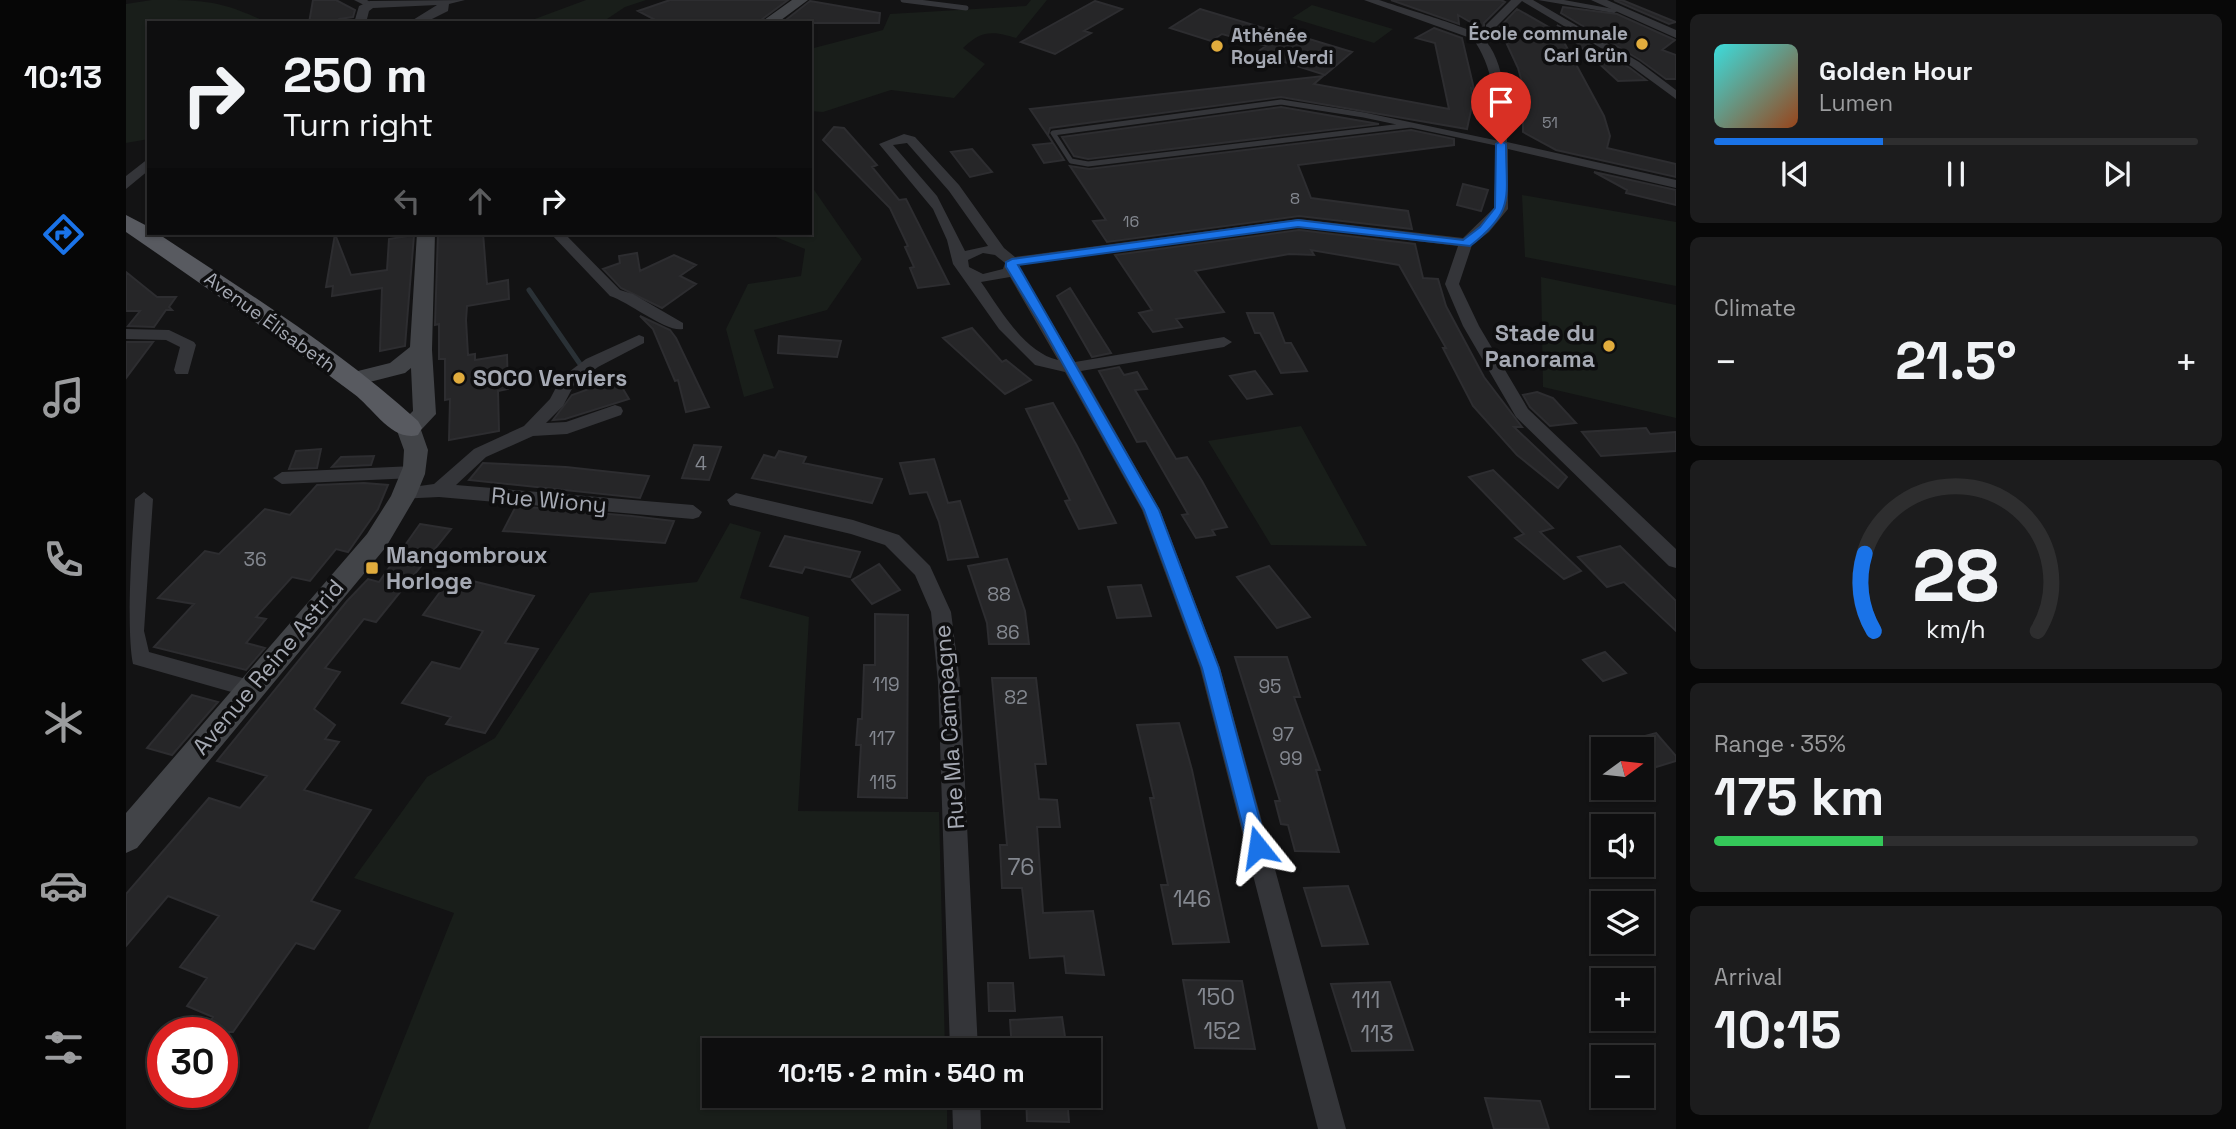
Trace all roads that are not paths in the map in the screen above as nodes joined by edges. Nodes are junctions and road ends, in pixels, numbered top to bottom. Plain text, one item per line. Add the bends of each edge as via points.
1 (459, 0) edge
2 (801, 0) edge
3 (903, 0) edge
4 (1369, 0) edge
5 (1517, 0) edge
6 (1527, 0) edge
7 (1543, 0) edge
8 (1597, 0) edge
9 (418, 1) edge
10 (365, 2) edge
11 (442, 2) junction
12 (966, 8) dead end
13 (1614, 9) junction
14 (360, 21) edge
15 (419, 21) edge
16 (770, 21) edge
17 (1490, 27) dead end
18 (1676, 34) edge
19 (1676, 96) edge
20 (1411, 125) junction
21 (1501, 144) junction
22 (147, 160) edge
23 (147, 161) edge
24 (147, 162) edge
25 (126, 163) edge
26 (126, 169) edge
27 (126, 184) edge
28 (1676, 184) edge
29 (954, 188) junction
30 (932, 192) junction
31 (126, 222) edge
32 (426, 235) edge
33 (559, 235) edge
34 (1466, 243) junction
35 (999, 251) junction
36 (961, 258) junction
37 (1012, 265) junction
38 (968, 273) junction
39 (678, 326) dead end
40 (126, 334) edge
41 (639, 340) dead end
42 (1224, 342) dead end
43 (421, 350) junction
44 (1071, 368) junction
45 (182, 370) dead end
46 (350, 380) junction
47 (615, 411) dead end
48 (408, 428) junction
49 (530, 430) junction
50 (282, 478) dead end
51 (409, 483) junction
52 (439, 490) junction
53 (144, 499) dead end
54 (736, 500) dead end
55 (693, 512) dead end
56 (1676, 561) edge
57 (249, 688) junction
58 (126, 837) edge
59 (964, 1038) edge
60 (966, 1108) edge
61 (967, 1129) edge
62 (1332, 1129) edge

1 - 11 street
2 - 16 main road
3 - 12 lane
4 - 21 street via 1477,37 1488,48 1498,91
5 - 17 street
6 - 19 street via 1635,64
7 - 13 street
8 - 13 street
9 - 10 street
9 - 11 street
10 - 14 street
11 - 15 street via 444,8
13 - 18 street
20 - 20 lane via 1281,102 1054,133 1071,161 1087,164
20 - 21 lane
21 - 28 street
21 - 34 street via 1501,209
22 - 25 street
23 - 26 street
24 - 27 street
29 - 30 street
29 - 30 street via 912,140 886,144
29 - 35 street
30 - 36 street
31 - 46 highway, Avenue Élisabeth
32 - 43 main road
33 - 39 street via 615,293
34 - 37 street via 1298,223
34 - 56 street via 1451,284 1522,413
35 - 36 street via 981,249
35 - 37 street
36 - 38 street
37 - 38 street via 997,277
37 - 44 street
38 - 44 street via 1004,326 1041,361
40 - 45 street via 169,335 188,345
41 - 49 street via 592,363 567,382 557,402
42 - 44 street
43 - 46 main road via 397,368
43 - 48 main road via 425,414
44 - 62 street via 1151,510 1210,668
46 - 48 highway, Avenue Élisabeth
47 - 49 street via 567,428
48 - 51 main road via 417,446
49 - 52 street via 480,453
50 - 51 street, Rue Wiony
51 - 52 street, Rue Wiony
51 - 57 main road, Avenue Reine Astrid via 392,516 346,576
52 - 55 street, Rue Wiony
53 - 57 street via 134,631 140,658
54 - 59 street, Rue Ma Campagne via 892,540 923,571 941,612 950,682
57 - 58 main road, Avenue Reine Astrid
60 - 61 street

